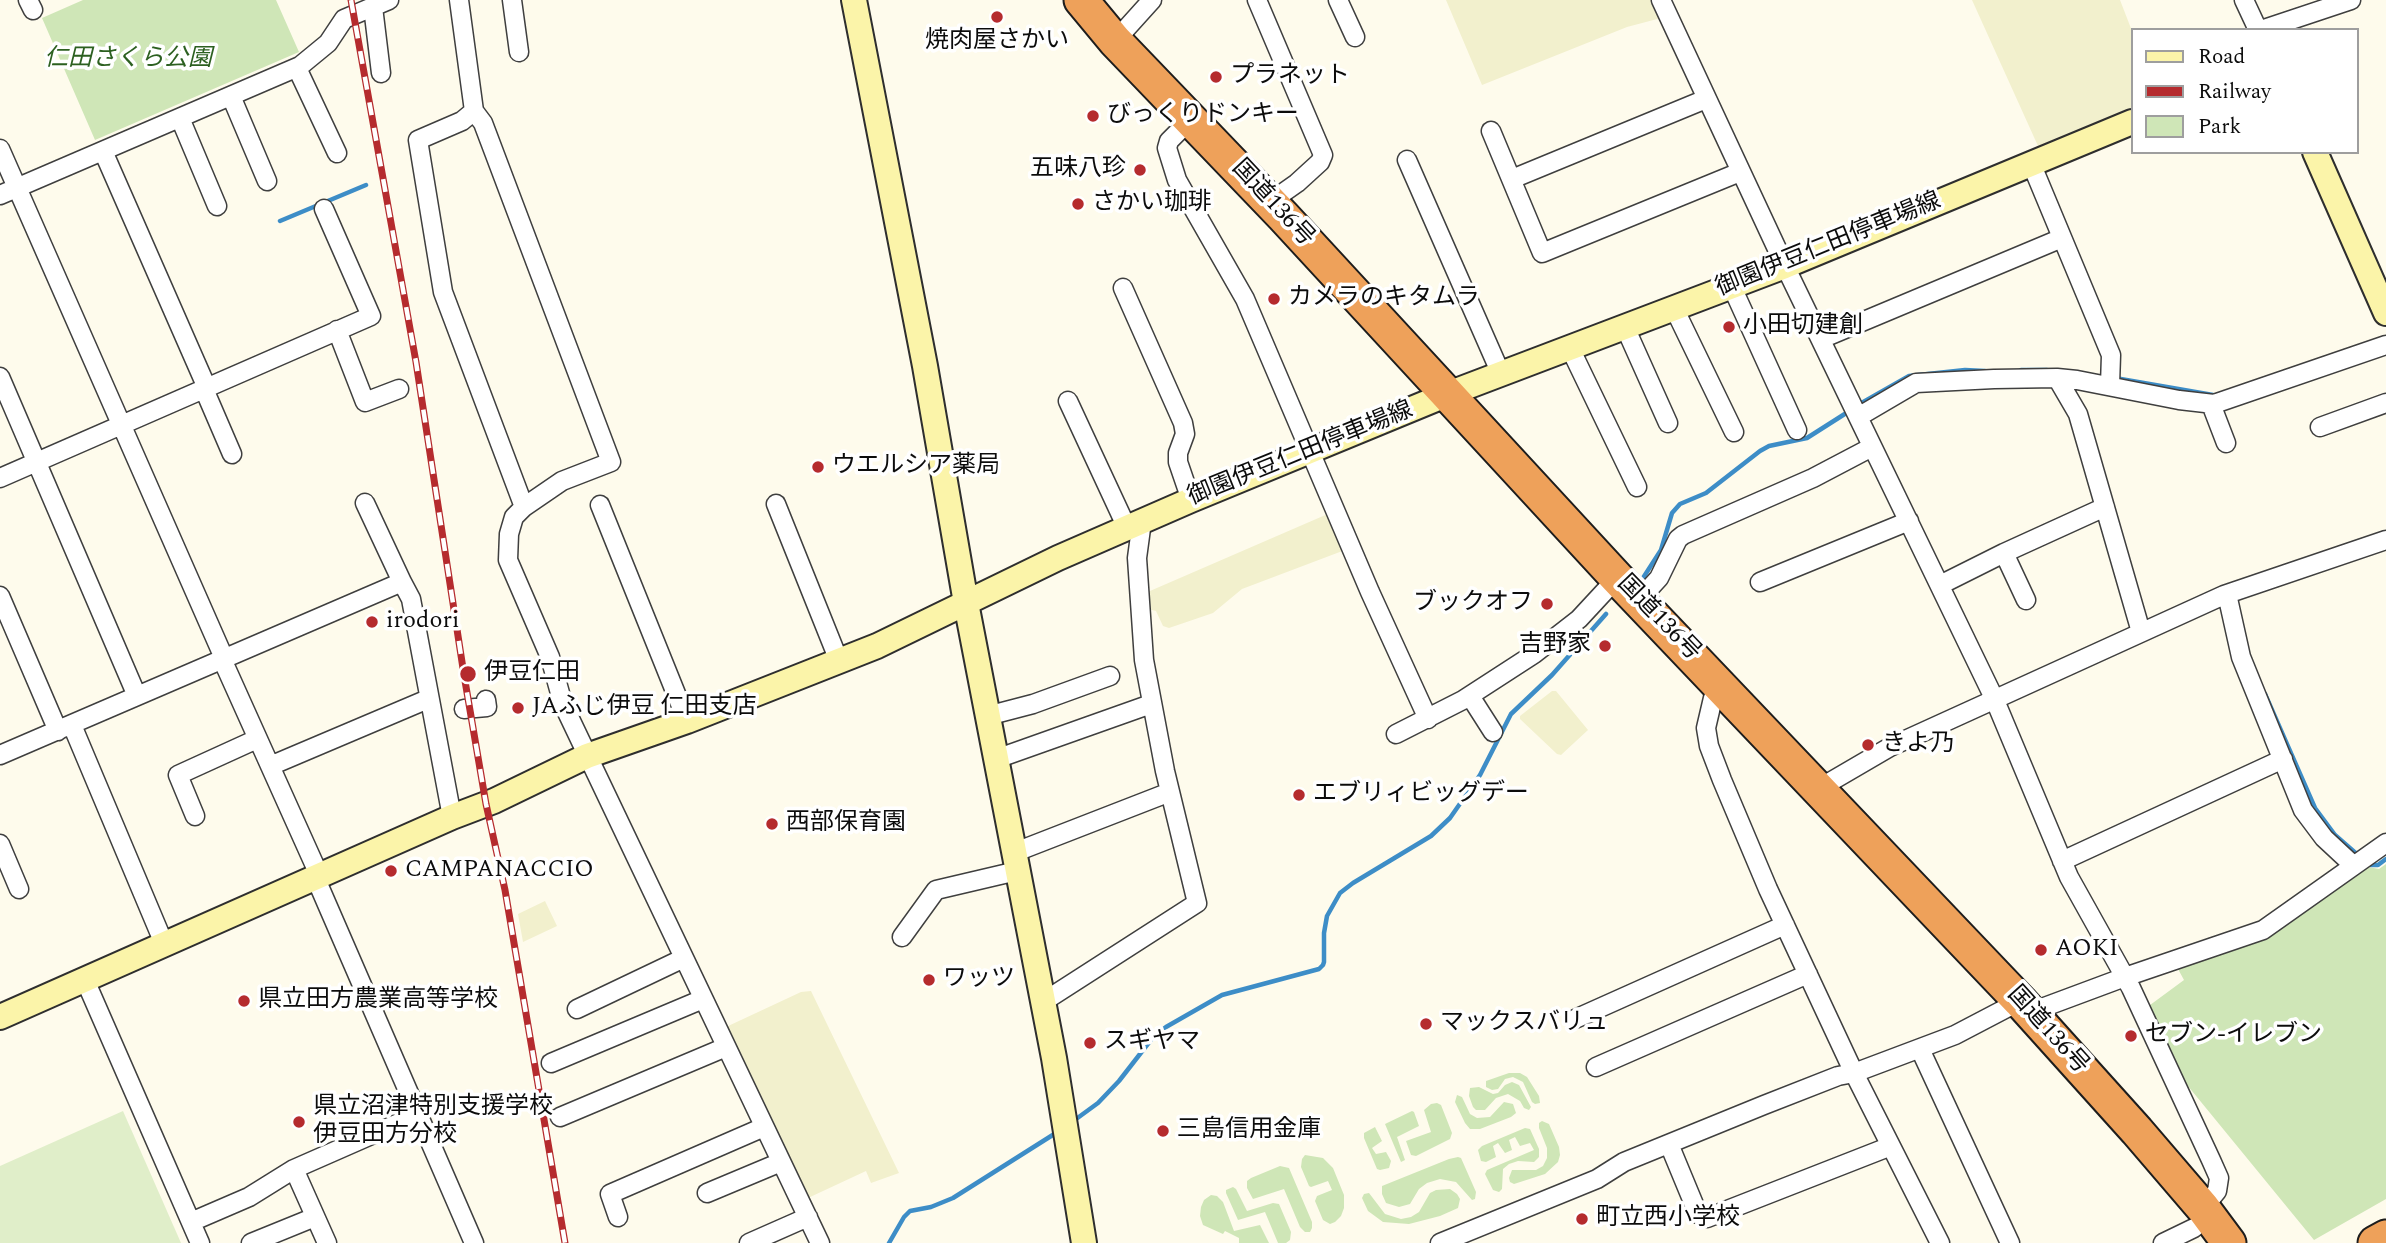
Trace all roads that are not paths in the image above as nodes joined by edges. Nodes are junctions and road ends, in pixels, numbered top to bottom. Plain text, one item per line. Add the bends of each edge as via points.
1 (459, 0) edge
2 (512, 0) edge
3 (854, 0) edge
4 (1059, 0) edge
5 (1081, 0) edge
6 (1152, 0) edge
7 (1257, 0) edge
8 (1338, 0) edge
9 (1661, 0) edge
10 (2244, 0) edge
11 (2351, 0) edge
12 (381, 3) edge
13 (2259, 28) edge
14 (2266, 28) edge
15 (1355, 37) dead end
16 (1115, 41) junction
17 (519, 52) dead end
18 (297, 68) junction
19 (381, 73) dead end
20 (231, 96) junction
21 (1706, 99) junction
22 (474, 111) junction
23 (180, 118) junction
24 (2130, 123) edge
25 (1184, 125) junction
26 (1491, 131) dead end
27 (0, 149) edge
28 (103, 151) junction
29 (337, 153) dead end
30 (2316, 154) edge
31 (1407, 160) dead end
32 (2031, 163) junction
33 (1741, 172) junction
34 (1512, 179) junction
35 (267, 181) dead end
36 (8, 192) edge
37 (1270, 202) junction
38 (217, 206) dead end
39 (324, 209) dead end
40 (2062, 238) junction
41 (1785, 266) junction
42 (1731, 287) junction
43 (1123, 288) dead end
44 (1674, 308) junction
45 (2386, 313) edge
46 (1625, 327) junction
47 (337, 330) junction
48 (1821, 339) junction
49 (2386, 345) edge
50 (1570, 348) junction
51 (1501, 374) junction
52 (0, 377) edge
53 (2057, 378) junction
54 (2110, 385) junction
55 (205, 388) junction
56 (399, 389) dead end
57 (1440, 398) junction
58 (1068, 401) dead end
59 (2386, 403) edge
60 (2211, 404) junction
61 (1858, 417) junction
62 (1668, 423) dead end
63 (121, 425) junction
64 (2320, 427) dead end
65 (1797, 430) dead end
66 (1734, 432) dead end
67 (2226, 443) dead end
68 (1872, 447) junction
69 (1311, 450) junction
70 (232, 454) dead end
71 (37, 461) junction
72 (0, 478) edge
73 (1637, 487) dead end
74 (1191, 500) junction
75 (365, 503) dead end
76 (776, 504) dead end
77 (600, 505) dead end
78 (524, 507) junction
79 (2105, 507) junction
80 (1909, 521) junction
81 (1135, 524) junction
82 (2386, 540) edge
83 (2004, 553) junction
84 (402, 582) junction
85 (1760, 582) dead end
86 (1940, 585) junction
87 (1621, 589) junction
88 (2227, 594) junction
89 (0, 596) edge
90 (2026, 600) dead end
91 (966, 603) junction
92 (2141, 632) junction
93 (223, 658) junction
94 (839, 662) junction
95 (1110, 676) dead end
96 (1718, 693) junction
97 (137, 696) junction
98 (1470, 696) junction
99 (1994, 698) junction
100 (429, 699) junction
101 (486, 700) dead end
102 (1151, 704) junction
103 (464, 709) dead end
104 (988, 716) junction
105 (1428, 719) junction
106 (687, 721) junction
107 (65, 728) junction
108 (1493, 732) dead end
109 (1396, 734) dead end
110 (257, 739) junction
111 (0, 755) edge
112 (587, 756) junction
113 (2283, 759) junction
114 (996, 760) junction
115 (270, 766) junction
116 (1818, 789) junction
117 (1170, 792) junction
118 (195, 816) dead end
119 (453, 817) junction
120 (2386, 843) edge
121 (0, 844) edge
122 (2062, 861) junction
123 (1015, 862) junction
124 (2353, 865) junction
125 (318, 878) junction
126 (19, 889) dead end
127 (1785, 925) junction
128 (902, 937) dead end
129 (164, 946) junction
130 (684, 958) junction
131 (1808, 974) junction
132 (2125, 976) junction
133 (85, 981) junction
134 (703, 999) junction
135 (1043, 1002) junction
136 (2019, 1007) junction
137 (576, 1009) dead end
138 (0, 1017) edge
139 (1575, 1018) dead end
140 (726, 1047) junction
141 (1920, 1049) junction
142 (551, 1063) dead end
143 (1596, 1067) dead end
144 (1854, 1073) junction
145 (417, 1115) junction
146 (560, 1117) dead end
147 (764, 1127) junction
148 (1669, 1143) junction
149 (1891, 1146) junction
150 (781, 1162) junction
151 (294, 1169) junction
152 (707, 1193) dead end
153 (315, 1217) junction
154 (618, 1217) dead end
155 (808, 1217) junction
156 (191, 1222) junction
157 (2201, 1226) edge
158 (2386, 1237) edge
159 (200, 1243) edge
160 (251, 1243) edge
161 (327, 1243) edge
162 (474, 1243) edge
163 (749, 1243) edge
164 (820, 1243) edge
165 (1084, 1243) edge
166 (1440, 1243) edge
167 (1940, 1243) edge
168 (2010, 1243) edge
169 (2163, 1243) edge
170 (2229, 1243) edge
171 (2375, 1243) edge

1 - 22 street
2 - 17 street
3 - 91 main road
4 - 25 highway, 国道136号
5 - 16 highway, 国道136号
6 - 16 street
7 - 37 street via 1323,155 1297,183
8 - 15 street
9 - 21 street
10 - 13 street
11 - 14 street
12 - 18 street via 344,19 328,43
12 - 19 street
16 - 25 highway, 国道136号
18 - 20 street
18 - 29 street
20 - 23 street
20 - 35 street
21 - 33 street
21 - 34 street
22 - 78 street via 418,140 443,292
22 - 78 street via 483,123 611,462 562,481
23 - 28 street
23 - 38 street
24 - 32 main road, 御園伊豆仁田停車場線
25 - 37 highway, 国道136号
25 - 57 highway, 国道136号
25 - 69 street via 1167,148 1177,180 1245,299
26 - 34 street
27 - 36 street
28 - 36 street
28 - 55 street
30 - 45 main road
31 - 51 street
32 - 40 street
32 - 41 main road, 御園伊豆仁田停車場線
33 - 34 street via 1542,253
33 - 41 street
36 - 63 street
37 - 57 highway, 国道136号
39 - 47 street via 371,316
40 - 48 street
40 - 54 street via 2111,355
41 - 42 main road, 御園伊豆仁田停車場線
41 - 48 street
42 - 44 main road, 御園伊豆仁田停車場線
42 - 65 street
43 - 74 street via 1183,424 1178,462
44 - 46 main road, 御園伊豆仁田停車場線
44 - 66 street
46 - 50 main road, 御園伊豆仁田停車場線
46 - 62 street
47 - 55 street
47 - 56 street via 365,402
48 - 61 street
49 - 60 street
50 - 51 main road, 御園伊豆仁田停車場線
50 - 73 street
51 - 57 main road, 御園伊豆仁田停車場線
52 - 71 street
53 - 54 street
53 - 61 street via 1916,383
53 - 79 street via 2078,414
54 - 60 street
55 - 63 street
55 - 70 street
57 - 69 main road, 御園伊豆仁田停車場線
57 - 87 highway, 国道136号
58 - 81 street
59 - 64 street
60 - 67 street
61 - 68 street
63 - 71 street
63 - 93 street
68 - 80 street
68 - 87 street via 1683,535 1659,578
69 - 74 main road, 御園伊豆仁田停車場線
69 - 105 street
71 - 72 street
71 - 97 street
74 - 81 main road, 御園伊豆仁田停車場線
75 - 84 street
76 - 94 street
77 - 106 street
78 - 112 street via 514,517 508,560
79 - 83 street
79 - 92 street
80 - 85 street
80 - 86 street
81 - 91 main road, 御園伊豆仁田停車場線
81 - 102 street
82 - 88 street
83 - 86 street
83 - 90 street
84 - 93 street
84 - 100 street via 411,599
86 - 99 street
87 - 96 highway, 国道136号
87 - 98 street
88 - 92 street
88 - 113 street via 2241,657
89 - 107 street
91 - 94 main road, 御園伊豆仁田停車場線
91 - 104 main road
92 - 99 street
93 - 97 street
93 - 110 street
94 - 106 main road, 御園伊豆仁田停車場線
95 - 104 street
96 - 116 highway, 国道136号
96 - 127 street via 1706,728 1709,746
96 - 136 highway, 国道136号
97 - 107 street
98 - 105 street
98 - 108 street
99 - 116 street via 1889,747
99 - 122 street
100 - 115 street
100 - 119 street
101 - 103 street via 487,707
102 - 114 street
102 - 117 street
104 - 114 main road
105 - 109 street
106 - 112 main road, 御園伊豆仁田停車場線
107 - 111 street
107 - 129 street
110 - 115 street
110 - 118 street via 178,775
112 - 119 main road, 御園伊豆仁田停車場線
112 - 130 street
113 - 122 street
113 - 124 street via 2303,810
114 - 123 main road
115 - 125 street
116 - 136 highway, 国道136号
117 - 123 street
117 - 135 street via 1197,903
119 - 125 main road, 御園伊豆仁田停車場線
120 - 124 street
121 - 126 street
122 - 132 street
123 - 128 street via 936,890
123 - 135 main road
124 - 132 street via 2263,930
125 - 129 main road, 御園伊豆仁田停車場線
125 - 145 street
127 - 131 street
127 - 139 street
129 - 133 main road, 御園伊豆仁田停車場線
130 - 134 street
130 - 137 street
131 - 143 street
131 - 144 street
132 - 136 street
132 - 157 street via 2219,1178
133 - 138 main road, 御園伊豆仁田停車場線
133 - 156 street
134 - 140 street
134 - 142 street
135 - 165 main road
136 - 141 street
136 - 157 highway, 国道136号
140 - 146 street
140 - 147 street
141 - 144 street
141 - 168 street
144 - 148 street
144 - 149 street
145 - 151 street
145 - 162 street
147 - 150 street
147 - 154 street via 610,1194
148 - 149 street via 1703,1218
148 - 166 street via 1597,1179
149 - 167 street
150 - 152 street
150 - 155 street
151 - 153 street
151 - 156 street via 249,1197
153 - 160 street
153 - 161 street
155 - 163 street
155 - 164 street
156 - 159 street
157 - 169 street
157 - 170 highway, 国道136号
158 - 171 highway

